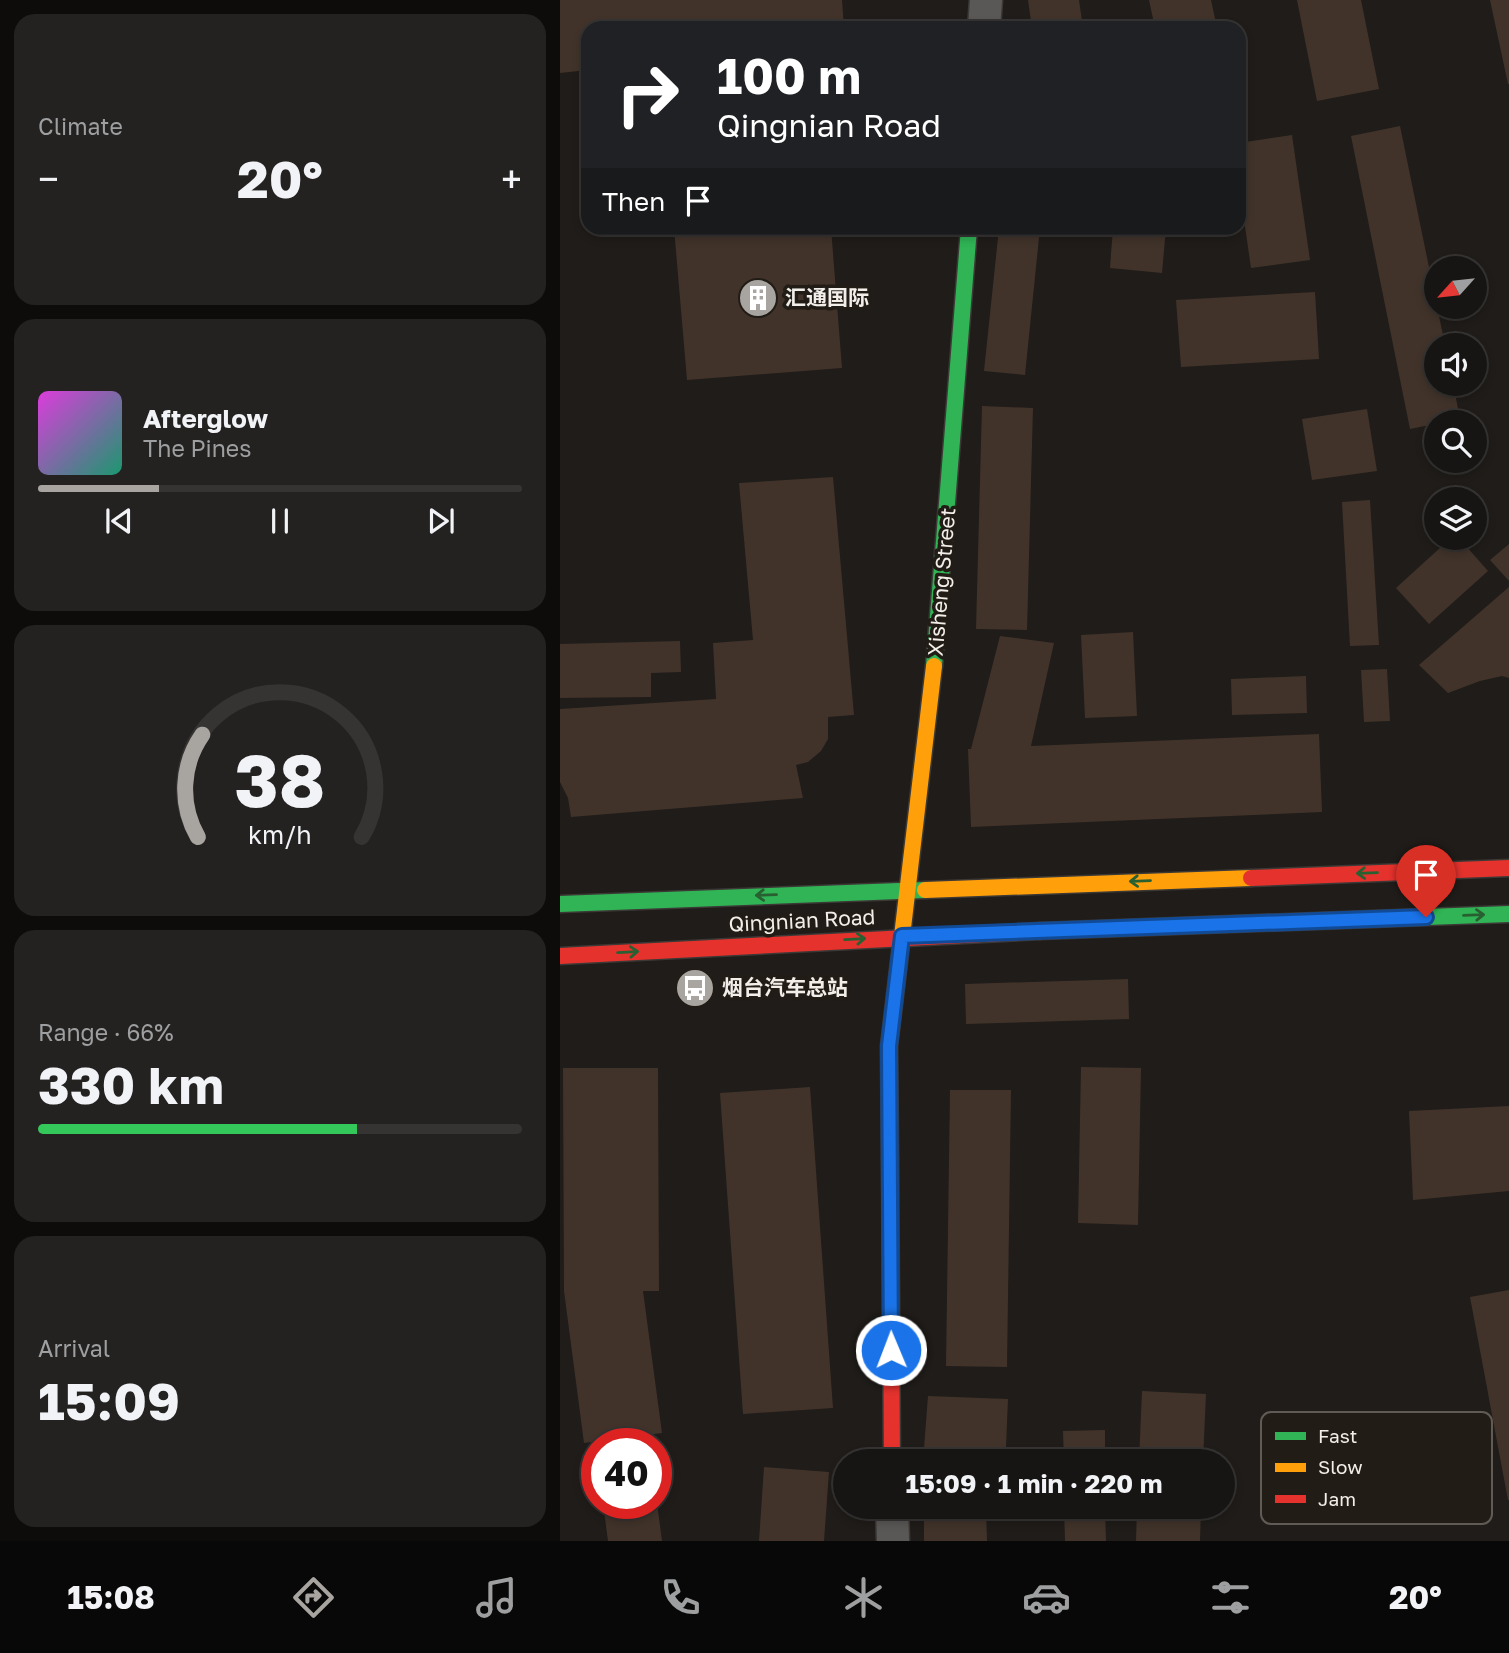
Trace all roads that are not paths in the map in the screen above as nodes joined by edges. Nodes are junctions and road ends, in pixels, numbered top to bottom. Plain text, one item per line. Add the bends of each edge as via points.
1 (986, 0) edge
2 (984, 21) edge
3 (968, 235) edge
4 (1509, 868) edge
5 (907, 890) junction
6 (560, 904) edge
7 (1509, 914) edge
8 (902, 936) junction
9 (560, 957) edge
10 (892, 1449) edge
11 (892, 1519) edge
12 (893, 1541) edge

1 - 2 street
3 - 5 main road, Xisheng Street via 938,637
4 -> 5 main road, Qingnian Road
5 -> 6 main road, Qingnian Road
5 - 8 main road, Xisheng Street
8 -> 7 main road, Qingnian Road
9 -> 8 main road, Qingnian Road
8 - 10 main road, Xisheng Street via 889,1046
11 - 12 street

